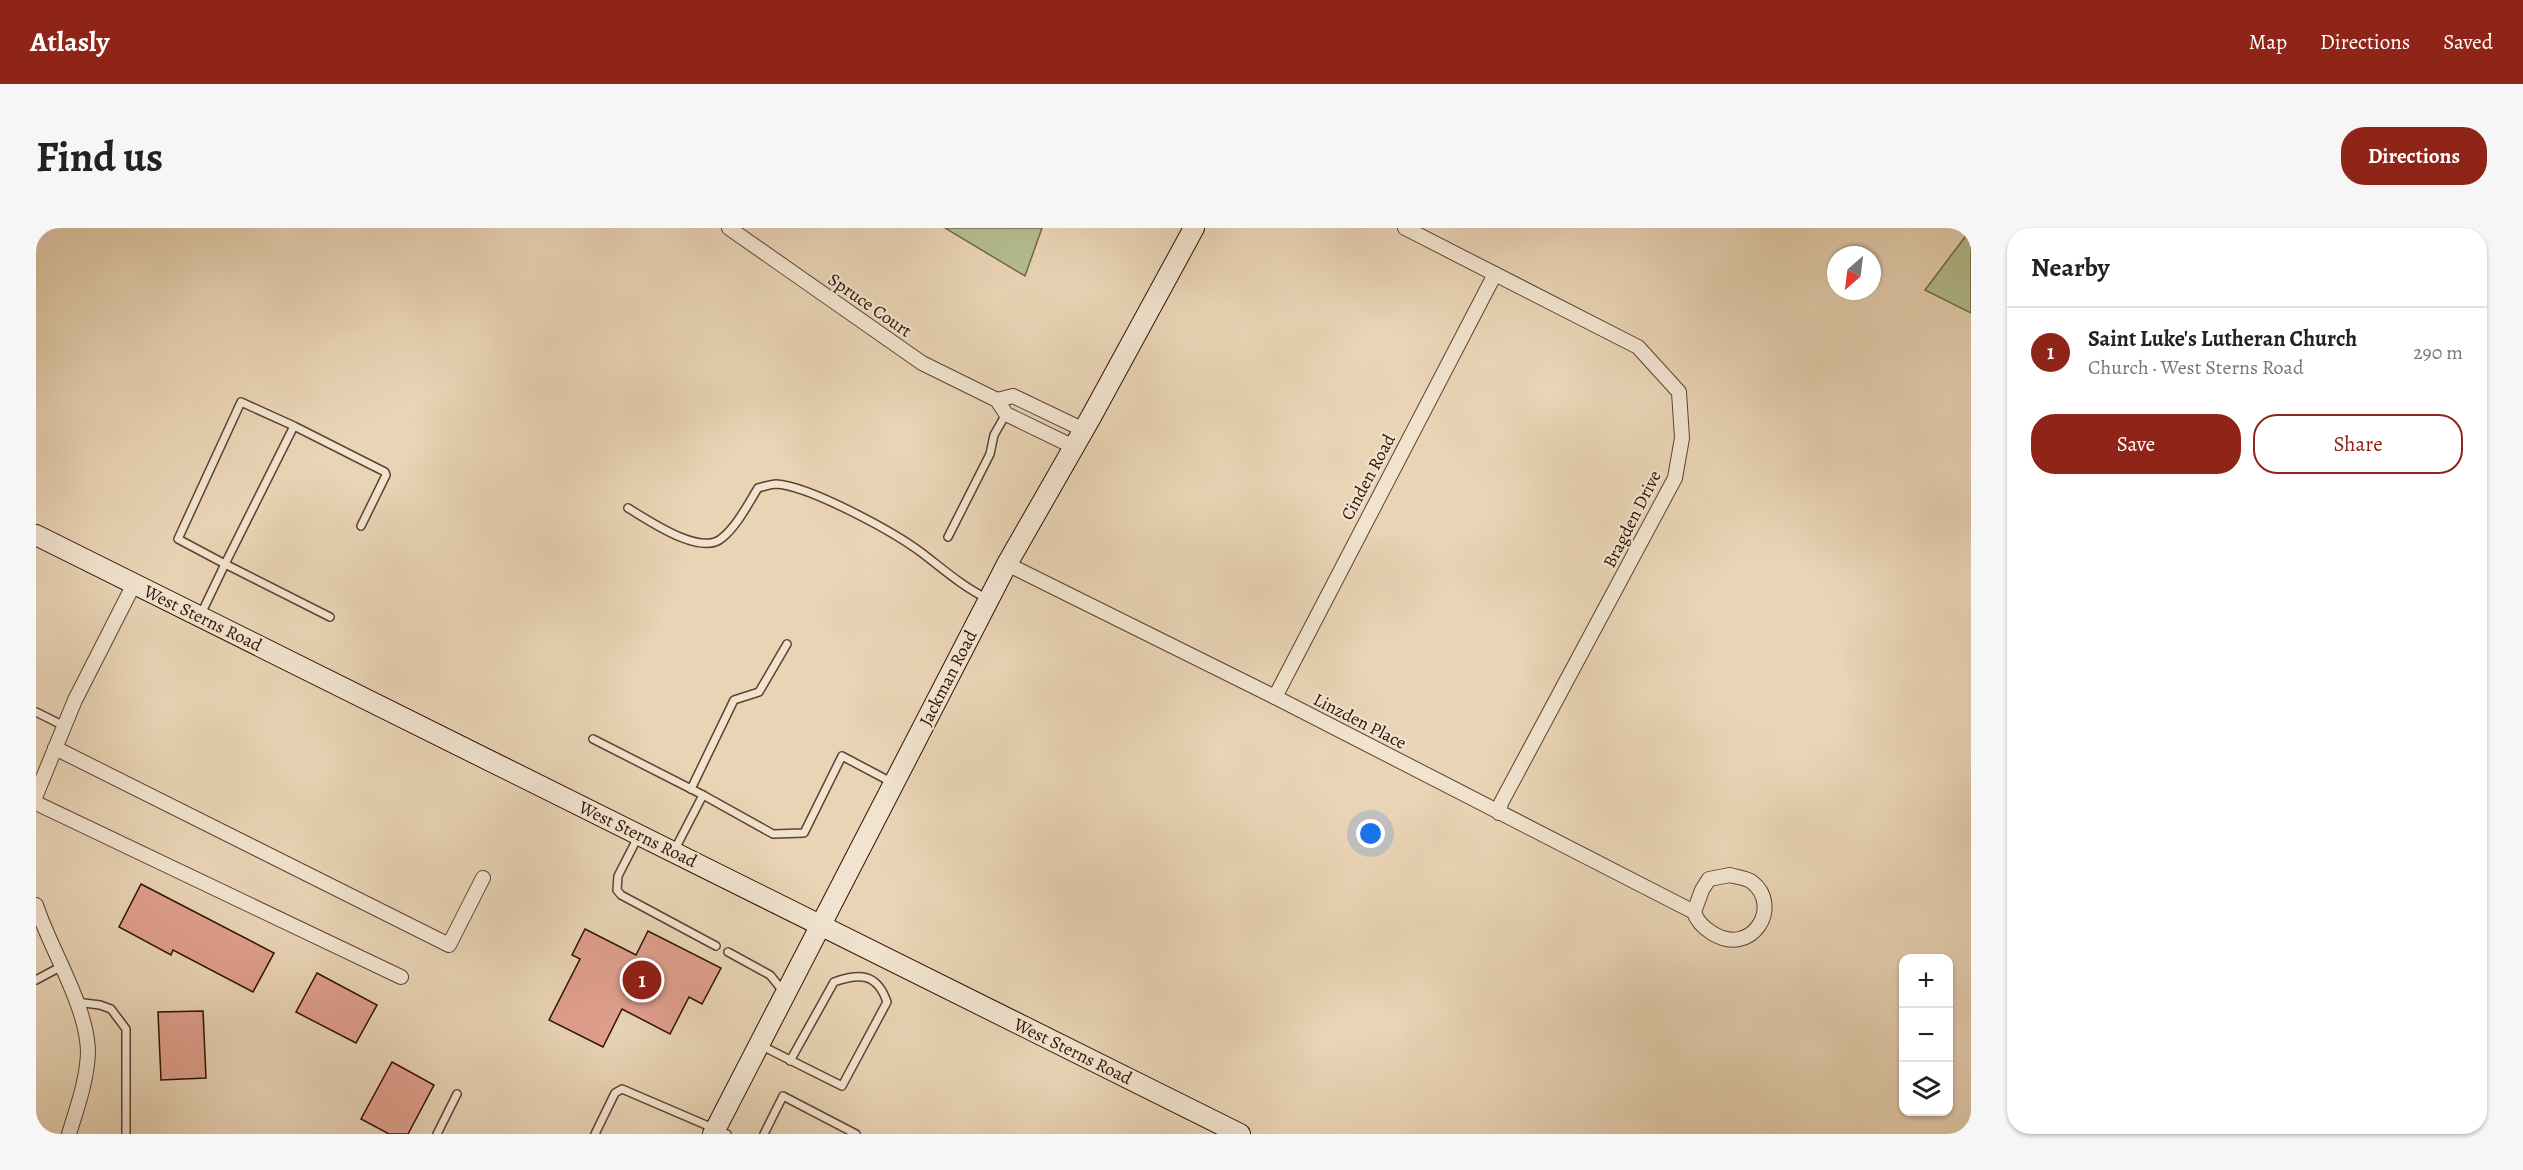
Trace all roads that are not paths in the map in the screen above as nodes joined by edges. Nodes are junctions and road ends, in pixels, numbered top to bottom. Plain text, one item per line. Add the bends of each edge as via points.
1 (729, 228) edge
2 (1194, 228) edge
3 (1405, 228) edge
4 (1495, 274) junction
5 (997, 400) junction
6 (1006, 414) junction
7 (294, 426) junction
8 (1079, 438) junction
9 (628, 508) dead end
10 (361, 526) dead end
11 (36, 535) edge
12 (948, 537) dead end
13 (225, 564) junction
14 (1007, 564) junction
15 (134, 584) junction
16 (988, 600) junction
17 (200, 616) junction
18 (330, 617) dead end
19 (787, 644) dead end
20 (1275, 697) junction
21 (36, 712) edge
22 (64, 726) junction
23 (593, 739) dead end
24 (55, 748) junction
25 (893, 783) junction
26 (38, 785) edge
27 (691, 789) junction
28 (703, 795) junction
29 (36, 803) edge
30 (1499, 813) junction
31 (640, 835) junction
32 (674, 852) junction
33 (483, 878) dead end
34 (36, 905) edge
35 (1694, 912) junction
36 (38, 920) edge
37 (819, 924) junction
38 (716, 946) dead end
39 (728, 952) dead end
40 (62, 966) junction
41 (401, 977) dead end
42 (36, 980) edge
43 (784, 993) junction
44 (76, 1002) junction
45 (758, 1044) junction
46 (790, 1061) junction
47 (458, 1094) dead end
48 (718, 1132) edge
49 (69, 1134) edge
50 (126, 1134) edge
51 (437, 1134) edge
52 (595, 1134) edge
53 (764, 1134) edge
54 (856, 1134) edge
55 (1240, 1134) edge

1 - 5 street, Spruce Court via 922,363
2 - 8 main road, Jackman Road
3 - 4 street, Bragden Drive
4 - 20 street, Cinden Road
4 - 30 street, Bragden Drive via 1638,347 1679,392 1682,438 1675,478
5 - 6 street
5 - 8 street, Spruce Court via 1013,396
6 - 8 street
6 - 12 lane
7 - 10 lane via 385,471
7 - 13 lane
7 - 13 lane via 241,402 178,539
8 - 14 main road, Jackman Road
9 - 16 lane via 682,538 706,545 721,539 758,488 775,484 820,497 898,538
11 - 15 main road, West Sterns Road
13 - 17 lane
13 - 18 lane
14 - 16 main road, Jackman Road
14 - 20 street, Linzden Place
15 - 17 main road, West Sterns Road
15 - 22 street
16 - 25 main road, Jackman Road
17 - 31 main road, West Sterns Road
19 - 27 lane via 759,692 734,699
20 - 30 street, Linzden Place
21 - 22 lane
22 - 24 street
23 - 27 lane
24 - 26 street
24 - 33 street via 449,945
25 - 28 lane via 842,756 804,833 773,834
25 - 37 main road, Jackman Road
27 - 28 lane
28 - 32 lane
29 - 41 street
30 - 35 street, Linzden Place
31 - 32 main road, West Sterns Road
31 - 38 lane via 618,876 617,890
32 - 37 main road, West Sterns Road
34 - 36 street
35 - 35 street via 1709,879 1730,875 1751,881 1762,895 1764,911 1760,924 1742,939 1726,941 1716,936 1704,928
36 - 40 street
37 - 43 main road, Jackman Road
37 - 55 main road, West Sterns Road
39 - 43 lane via 770,975
40 - 42 lane
40 - 44 street
43 - 45 main road, Jackman Road
44 - 49 street via 88,1052
44 - 50 lane via 111,1010 126,1029
45 - 46 lane
45 - 48 main road, Jackman Road
46 - 46 lane via 842,1086 887,1002 882,988 869,979 854,976 834,982
47 - 51 lane
48 - 52 lane via 622,1089 615,1093
53 - 54 lane via 783,1096

